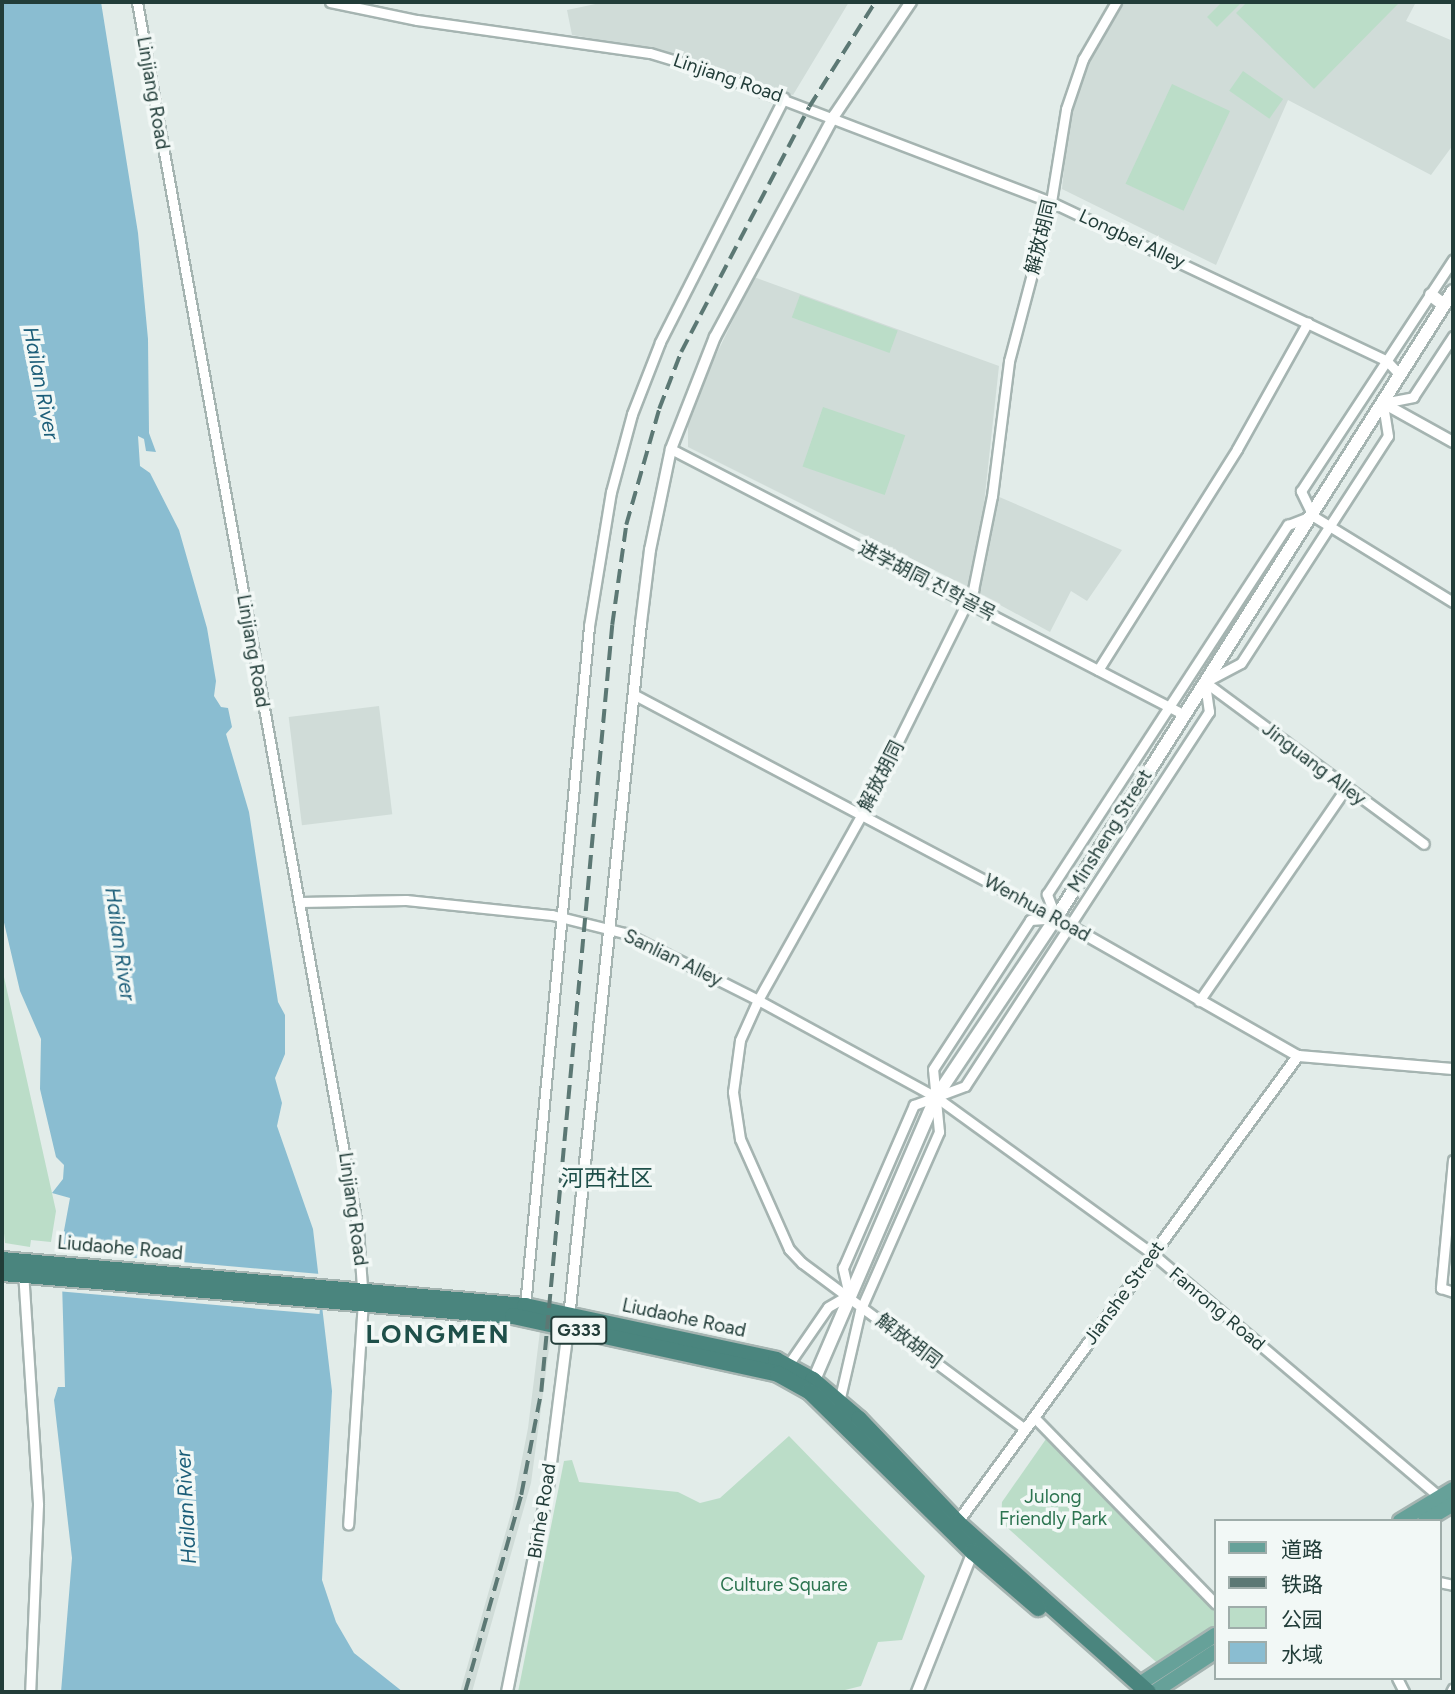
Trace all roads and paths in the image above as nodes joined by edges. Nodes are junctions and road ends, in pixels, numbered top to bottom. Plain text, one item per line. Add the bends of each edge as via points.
1 (137, 2) edge
2 (330, 2) edge
3 (911, 2) edge
4 (1116, 2) edge
5 (785, 98) junction
6 (834, 116) junction
7 (1051, 202) junction
8 (1453, 260) edge
9 (1453, 291) edge
10 (1431, 295) junction
11 (1444, 305) junction
12 (1308, 322) junction
13 (1453, 336) edge
14 (1386, 360) junction
15 (1399, 374) junction
16 (1383, 403) junction
17 (1453, 443) edge
18 (671, 449) junction
19 (1313, 516) junction
20 (1330, 526) junction
21 (968, 602) junction
22 (1453, 602) edge
23 (1098, 670) junction
24 (1205, 682) junction
25 (633, 694) junction
26 (1169, 707) junction
27 (1183, 714) junction
28 (1346, 788) junction
29 (863, 812) junction
30 (1424, 844) dead end
31 (300, 902) junction
32 (1056, 918) junction
33 (563, 921) junction
34 (1069, 926) junction
35 (611, 929) junction
36 (758, 1000) junction
37 (1199, 1001) junction
38 (1298, 1056) junction
39 (1453, 1069) edge
40 (936, 1097) junction
41 (1453, 1160) edge
42 (1153, 1254) junction
43 (2, 1261) edge
44 (31, 1268) junction
45 (2, 1273) edge
46 (1453, 1292) edge
47 (363, 1295) junction
48 (849, 1295) junction
49 (863, 1305) junction
50 (525, 1306) junction
51 (569, 1322) junction
52 (788, 1365) junction
53 (812, 1386) junction
54 (839, 1402) junction
55 (1034, 1416) junction
56 (1025, 1429) junction
57 (1450, 1502) edge
58 (1405, 1519) edge
59 (1428, 1519) edge
60 (348, 1524) dead end
61 (955, 1527) junction
62 (975, 1546) junction
63 (1214, 1602) edge
64 (1214, 1636) edge
65 (1214, 1653) edge
66 (1144, 1690) edge
67 (30, 1692) edge
68 (507, 1692) edge
69 (917, 1692) edge

1 - 31 street, Linjiang Road
2 - 5 street, Linjiang Road via 417,20 650,53
3 - 6 street, Binhe Road
4 - 7 street, 解放胡同 via 1073,83
5 - 6 street, Linjiang Road
5 - 33 street via 676,304 620,452 594,579
6 - 7 street, Longbei Alley
6 - 18 street, Binhe Road via 715,337
7 - 12 street, Longbei Alley
7 - 21 street, 解放胡同 via 1009,361 992,496
8 - 10 street
9 - 11 main road, Minsheng Street
10 - 11 main road
10 - 14 street
11 - 15 main road, Minsheng Street
12 - 14 street, Longbei Alley
12 - 23 street via 1237,449
13 - 16 street via 1413,397
14 - 15 street
14 - 19 street via 1301,491
15 - 16 main road, Minsheng Street
16 - 17 street
16 - 19 main road, Minsheng Street
16 - 20 street via 1388,436
18 - 21 street, 进学胡同 진학골목
18 - 25 street, Binhe Road via 650,550
19 - 20 street
19 - 24 main road, Minsheng Street
19 - 26 street via 1288,525
20 - 22 street
20 - 24 street via 1241,663
21 - 23 street, 进学胡同 진학골목
21 - 29 street, 解放胡同
23 - 26 street, 进学胡同 진학골목
24 - 27 main road, Minsheng Street
24 - 28 street, Jinguang Alley
24 - 34 street via 1209,712
25 - 29 street, Wenhua Road
25 - 35 street, Binhe Road
26 - 27 street, 进学胡同 진학골목
26 - 32 street via 1048,894
27 - 32 main road, Minsheng Street
28 - 30 street, Jinguang Alley
28 - 37 street
29 - 32 street, Wenhua Road
29 - 36 street, 解放胡同
31 - 33 street, Sanlian Alley via 406,900 552,915
31 - 47 street, Linjiang Road via 354,1199
32 - 34 street, Wenhua Road
32 - 40 main road, Minsheng Street
32 - 40 street via 1030,920 933,1069
33 - 35 street, Sanlian Alley
33 - 50 street
34 - 37 street, Wenhua Road
34 - 40 street via 965,1086
35 - 36 street, Sanlian Alley
35 - 51 street, Binhe Road
36 - 40 street, Sanlian Alley
36 - 48 street, 解放胡同 via 736,1062 734,1116 740,1139 789,1249
37 - 38 street, Wenhua Road
38 - 39 street, Wenhua Road
38 - 42 street, Jianshe Street
40 - 42 street, Fanrong Road
40 - 48 main road, Minsheng Street
40 - 49 street via 939,1132
41 - 46 street via 1441,1288
42 - 55 street, Jianshe Street
42 - 57 street, Fanrong Road
43 - 44 highway, Liudaohe Road / G333
44 - 45 highway, Liudaohe Road / G333
44 - 47 highway, Liudaohe Road / G333
44 - 67 street via 38,1506
47 - 50 highway, Liudaohe Road / G333
47 - 51 highway, Liudaohe Road / G333
47 - 60 street, Linjiang Road
48 - 49 street, 解放胡同
48 - 52 street via 828,1307
48 - 53 main road, Minsheng Street
49 - 54 street via 846,1356
49 - 56 street, 解放胡同
50 - 51 highway, Liudaohe Road / G333
51 - 52 highway, Liudaohe Road / G333
51 - 53 highway, Liudaohe Road / G333
51 - 68 street, Binhe Road via 548,1487
52 - 53 highway, Liudaohe Road / G333
53 - 54 highway, Liudaohe Road / G333
53 - 61 highway, Liudaohe Road / G333
54 - 61 highway, Liudaohe Road / G333
55 - 56 street, Jianshe Street
55 - 63 street
56 - 61 street, Jianshe Street
57 - 58 main road
57 - 59 main road
61 - 62 highway, Liudaohe Road / G333
62 - 66 highway, Liudaohe Road / G333
62 - 69 street
64 - 66 main road
65 - 66 main road

